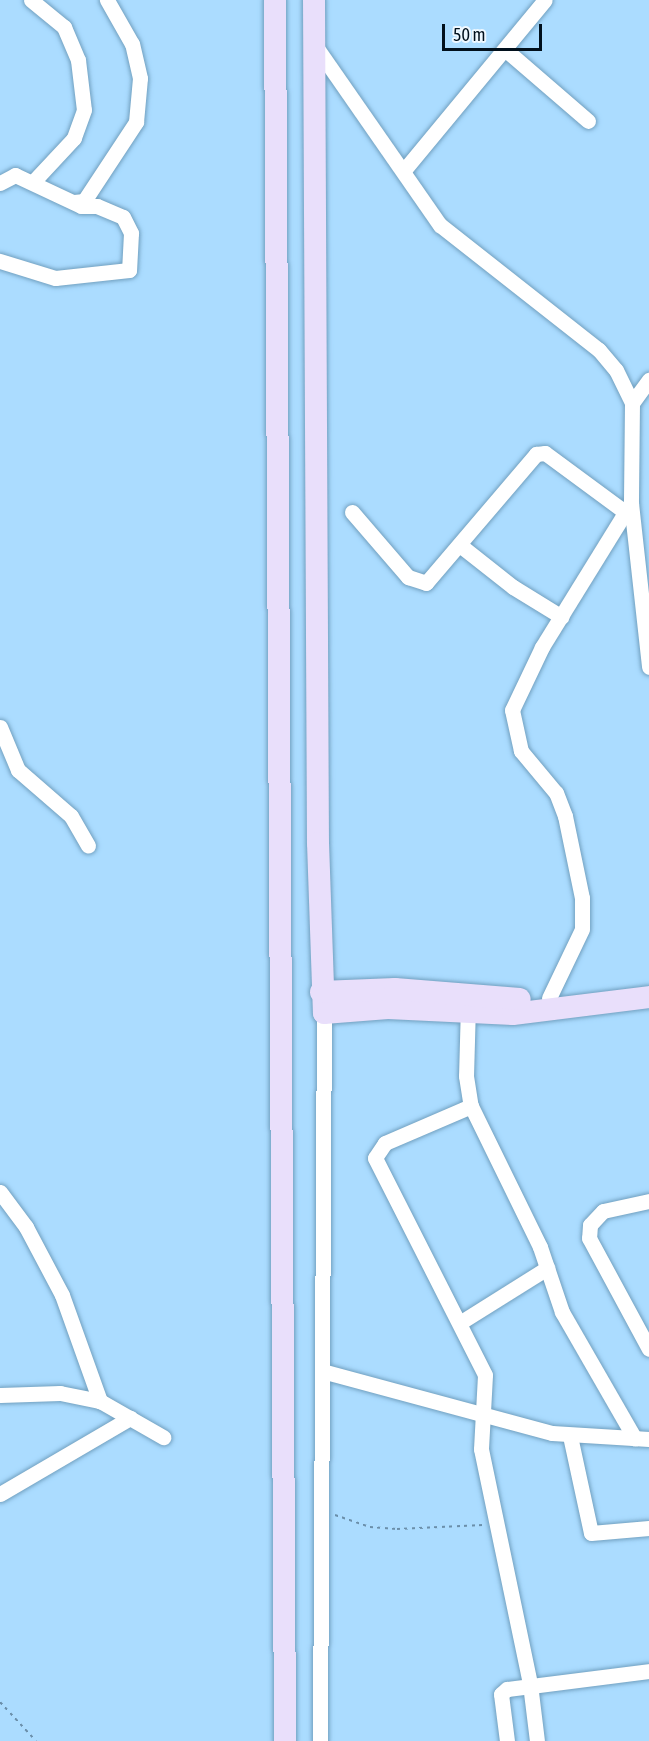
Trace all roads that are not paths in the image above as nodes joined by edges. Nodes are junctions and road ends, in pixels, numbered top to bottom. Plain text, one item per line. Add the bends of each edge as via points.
1 (31, 0) edge
2 (107, 0) edge
3 (275, 0) edge
4 (314, 0) edge
5 (545, 0) edge
6 (314, 44) junction
7 (507, 51) junction
8 (588, 122) dead end
9 (405, 169) junction
10 (33, 182) junction
11 (0, 183) edge
12 (74, 202) junction
13 (0, 261) edge
14 (649, 380) edge
15 (632, 403) junction
16 (628, 508) junction
17 (352, 512) dead end
18 (461, 546) junction
19 (562, 617) junction
20 (649, 667) edge
21 (0, 728) edge
22 (88, 846) dead end
23 (649, 984) edge
24 (649, 997) edge
25 (549, 998) junction
26 (323, 1002) junction
27 (468, 1004) junction
28 (471, 1106) junction
29 (0, 1192) edge
30 (649, 1200) edge
31 (548, 1268) junction
32 (461, 1322) junction
33 (649, 1349) edge
34 (322, 1371) junction
35 (0, 1395) edge
36 (100, 1401) junction
37 (484, 1417) junction
38 (130, 1418) junction
39 (570, 1436) junction
40 (163, 1437) dead end
41 (642, 1439) edge
42 (0, 1494) edge
43 (649, 1528) edge
44 (648, 1674) edge
45 (530, 1684) junction
46 (285, 1741) edge
47 (320, 1741) edge
48 (507, 1741) edge
49 (537, 1741) edge

1 - 10 street via 64,27 78,60 84,110 74,138
2 - 12 street via 132,44 140,78 136,122 84,201
3 - 46 street
4 - 6 street
5 - 7 street
6 - 9 street
6 - 26 street
7 - 8 street
7 - 9 street
9 - 15 street via 423,205 441,225 610,359
10 - 11 street via 15,175
10 - 12 street
12 - 13 street via 123,217 131,233 129,270 56,278
14 - 15 street
15 - 16 street
16 - 18 street via 541,452 531,457
16 - 19 street
16 - 20 street
17 - 18 street via 408,577 420,584 432,580
18 - 19 street via 513,587
19 - 25 street via 530,670 511,717 521,751 556,793 565,816 582,898 582,929
21 - 22 street via 18,770 71,816
23 - 25 street
24 - 27 street via 513,1014
25 - 27 street
26 - 27 street via 394,998
26 - 34 street
27 - 28 street via 466,1076
28 - 31 street
28 - 32 street via 385,1143 375,1158
29 - 36 street via 26,1227 57,1285
30 - 33 street via 603,1211 590,1225 589,1238
31 - 32 street
31 - 41 street via 562,1312
32 - 37 street via 485,1375
34 - 37 street
34 - 47 street
35 - 36 street via 60,1393
36 - 38 street
37 - 39 street
37 - 45 street via 481,1449
38 - 40 street
38 - 42 street
39 - 41 street
39 - 43 street via 591,1533
44 - 45 street
45 - 48 street via 501,1694
45 - 49 street

